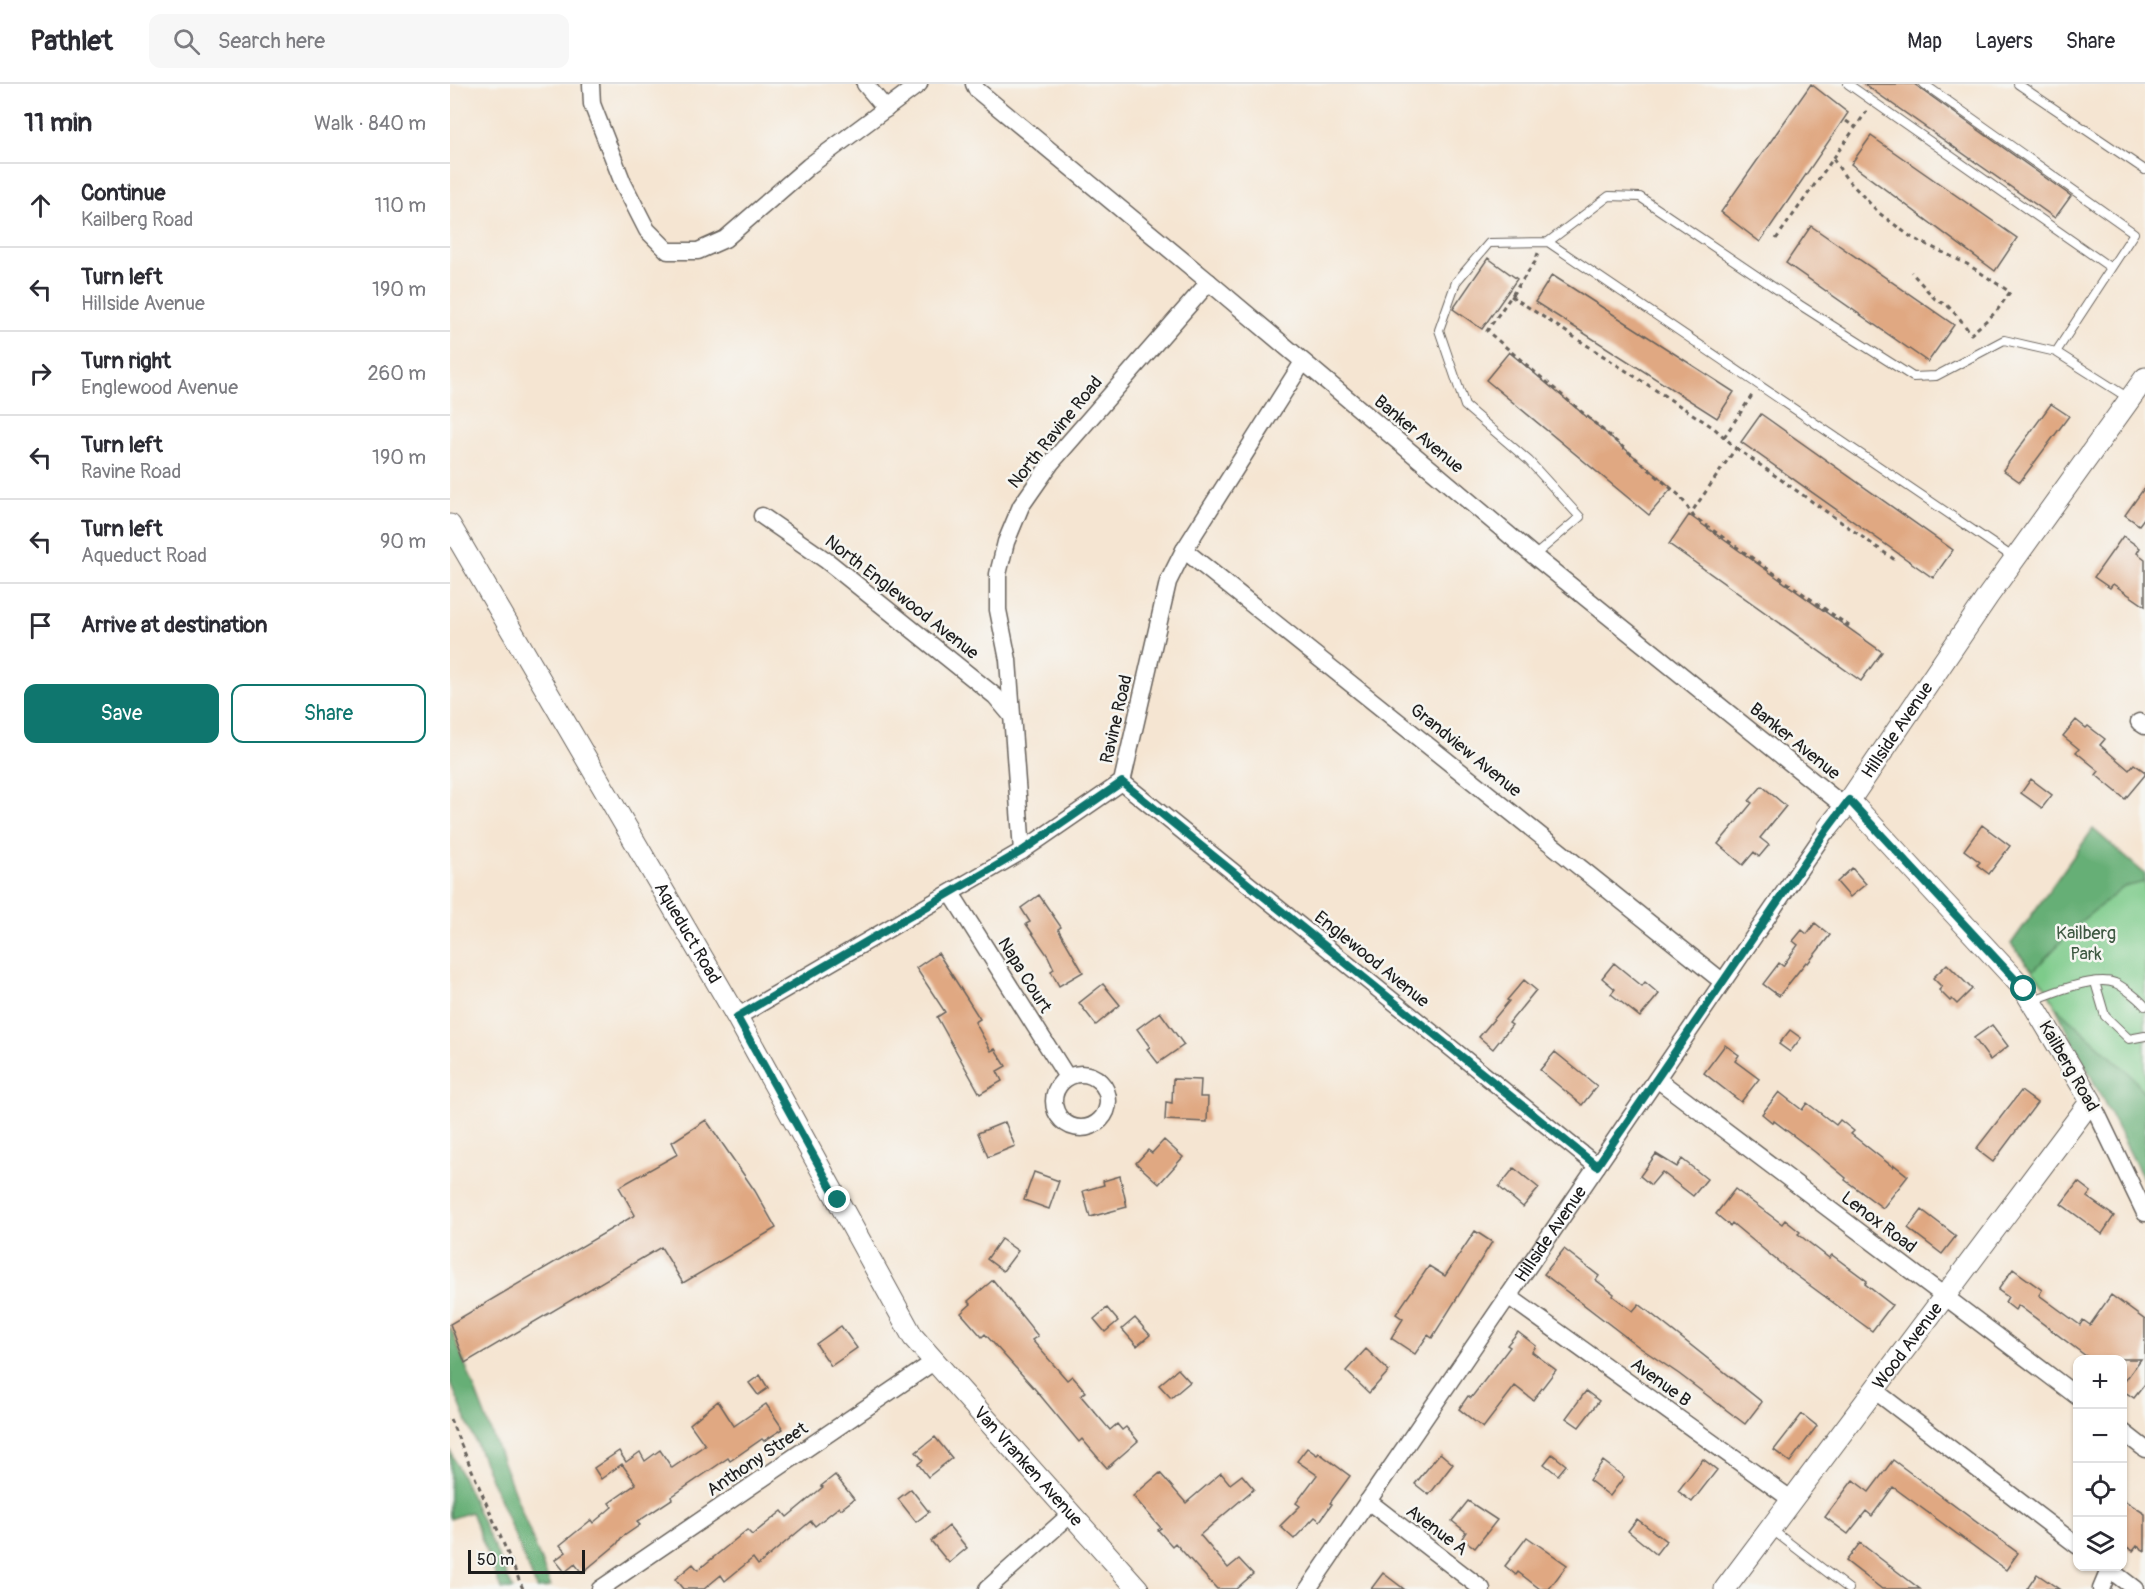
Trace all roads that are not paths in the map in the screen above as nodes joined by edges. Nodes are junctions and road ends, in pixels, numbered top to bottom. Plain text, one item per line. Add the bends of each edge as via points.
1 (591, 84) edge
2 (865, 84) edge
3 (919, 84) edge
4 (974, 84) edge
5 (1848, 84) edge
6 (1924, 84) edge
7 (2018, 84) edge
8 (886, 109) junction
9 (2145, 170) edge
10 (1544, 242) junction
11 (2111, 268) junction
12 (1209, 282) junction
13 (2056, 352) junction
14 (1303, 362) junction
15 (2145, 378) edge
16 (2130, 399) junction
17 (762, 516) dead end
18 (450, 525) edge
19 (1184, 550) junction
20 (1533, 556) junction
21 (2016, 559) junction
22 (1011, 715) junction
23 (1122, 782) junction
24 (1847, 803) junction
25 (1828, 828) joint
26 (1022, 851) junction
27 (951, 893) junction
28 (1723, 982) junction
29 (2095, 982) junction
30 (2031, 1001) junction
31 (2145, 1006) edge
32 (737, 1017) junction
33 (2145, 1036) edge
34 (1067, 1077) dead end
35 (1657, 1078) junction
36 (2091, 1101) junction
37 (1597, 1166) junction
38 (2145, 1213) edge
39 (1508, 1296) junction
40 (1945, 1296) junction
41 (919, 1344) joint
42 (935, 1361) junction
43 (1874, 1390) junction
44 (2073, 1393) edge
45 (2127, 1435) edge
46 (2145, 1449) edge
47 (1792, 1500) junction
48 (1368, 1501) junction
49 (1071, 1514) junction
50 (1770, 1529) junction
51 (2073, 1542) edge
52 (2106, 1571) edge
53 (2111, 1571) edge
54 (600, 1589) edge
55 (987, 1589) edge
56 (1138, 1589) edge
57 (1308, 1589) edge
58 (1482, 1589) edge
59 (1725, 1589) edge
60 (1849, 1589) edge
61 (2101, 1589) edge
62 (2135, 1589) edge

1 - 8 street via 592,104 623,183 647,230 668,251 698,251 725,239 809,166
2 - 8 street
3 - 8 street
4 - 12 street, Banker Avenue
5 - 11 lane
6 - 11 lane via 2134,233
7 - 9 lane
10 - 13 lane via 1609,196 1640,197 1913,377 1936,376 2004,340
10 - 20 lane via 1489,243 1456,282 1439,330 1465,406 1529,461 1580,517
10 - 21 lane
11 - 13 lane
12 - 14 street, Banker Avenue
12 - 22 street, North Ravine Road via 1051,463 1021,506 998,574 998,610 1008,660
13 - 16 lane
14 - 19 street, Ravine Road
14 - 20 street, Banker Avenue
15 - 16 street, Hillside Avenue
16 - 21 street, Hillside Avenue
17 - 22 street, North Englewood Avenue via 836,569 995,696
18 - 32 street, Aqueduct Road
19 - 23 street, Ravine Road via 1168,582
19 - 28 street, Grandview Avenue
20 - 24 street, Banker Avenue
21 - 24 street, Hillside Avenue
22 - 26 street, North Ravine Road
23 - 26 street, Ravine Road
23 - 37 street, Englewood Avenue
24 - 25 street, Hillside Avenue
24 - 30 street, Kailberg Road via 2024,989
25 - 28 street, Hillside Avenue
26 - 27 street, Ravine Road
27 - 32 street, Ravine Road
27 - 34 street, Napa Court
28 - 35 street, Hillside Avenue
29 - 30 lane via 2067,987
29 - 31 lane via 2114,982
29 - 33 lane via 2105,1016 2129,1039
30 - 36 street, Kailberg Road
32 - 41 street, Aqueduct Road
35 - 37 street, Hillside Avenue
35 - 40 street, Lenox Road
36 - 38 street, Kailberg Road
36 - 40 street, Wood Avenue
37 - 39 street, Hillside Avenue
39 - 47 street, Avenue B
39 - 48 street, Hillside Avenue
40 - 43 street, Wood Avenue
40 - 44 street, Lenox Road
41 - 42 street, Van Vranken Avenue
42 - 49 street, Van Vranken Avenue
42 - 54 street, Anthony Street
43 - 47 street, Wood Avenue
43 - 51 street
45 - 46 street
47 - 50 street, Wood Avenue
48 - 57 street, Hillside Avenue
48 - 58 street, Avenue A
49 - 55 street
49 - 56 street, Van Vranken Avenue
50 - 59 street, Wood Avenue
50 - 60 lane
52 - 61 street
53 - 62 street

